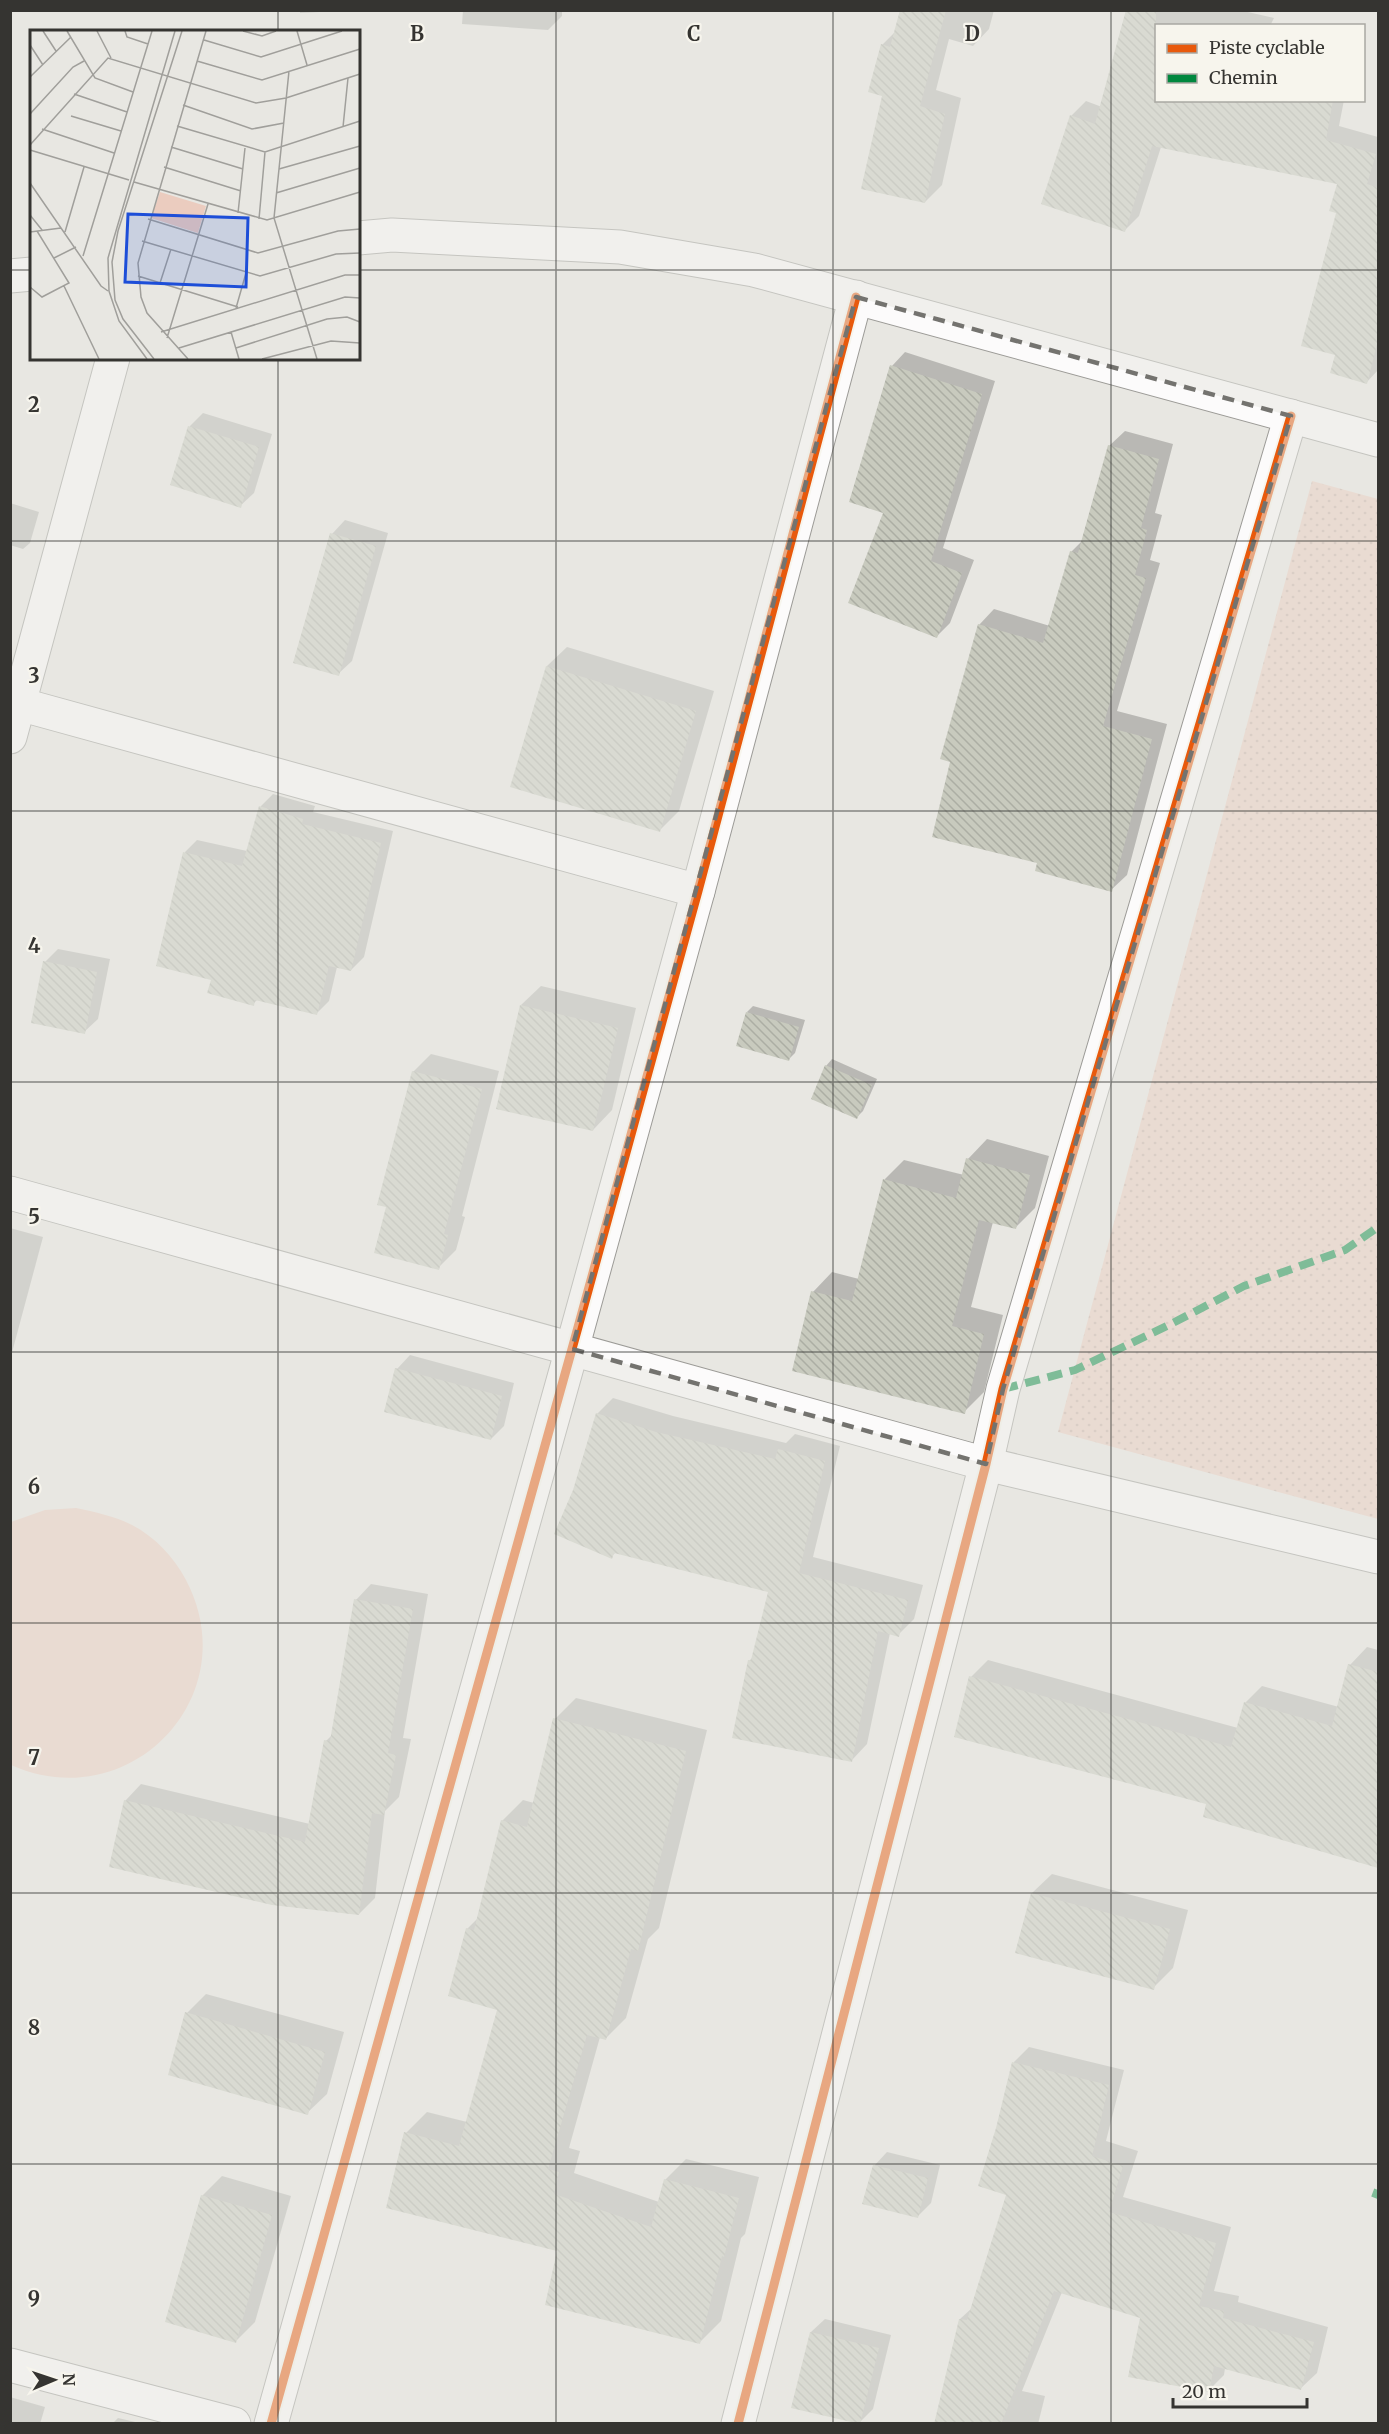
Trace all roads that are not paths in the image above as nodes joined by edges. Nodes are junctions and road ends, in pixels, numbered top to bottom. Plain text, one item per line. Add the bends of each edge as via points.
1 (360, 238) edge
2 (30, 273) edge
3 (10, 276) edge
4 (856, 297) junction
5 (112, 360) edge
6 (1291, 416) junction
7 (1378, 440) edge
8 (20, 704) junction
9 (10, 737) edge
10 (698, 891) junction
11 (10, 1194) edge
12 (572, 1349) junction
13 (986, 1464) junction
14 (1378, 1557) edge
15 (10, 2365) edge
16 (234, 2424) edge
17 (271, 2424) edge
18 (738, 2424) edge

1 - 4 street via 392,235 620,247 754,270
2 - 3 street
4 - 6 street
4 - 10 street
5 - 8 street
6 - 7 street
6 - 13 street via 1006,1377
8 - 9 street
8 - 10 street
10 - 12 street
11 - 12 street
12 - 13 street
12 - 17 street
13 - 14 street
13 - 18 street
15 - 16 street

